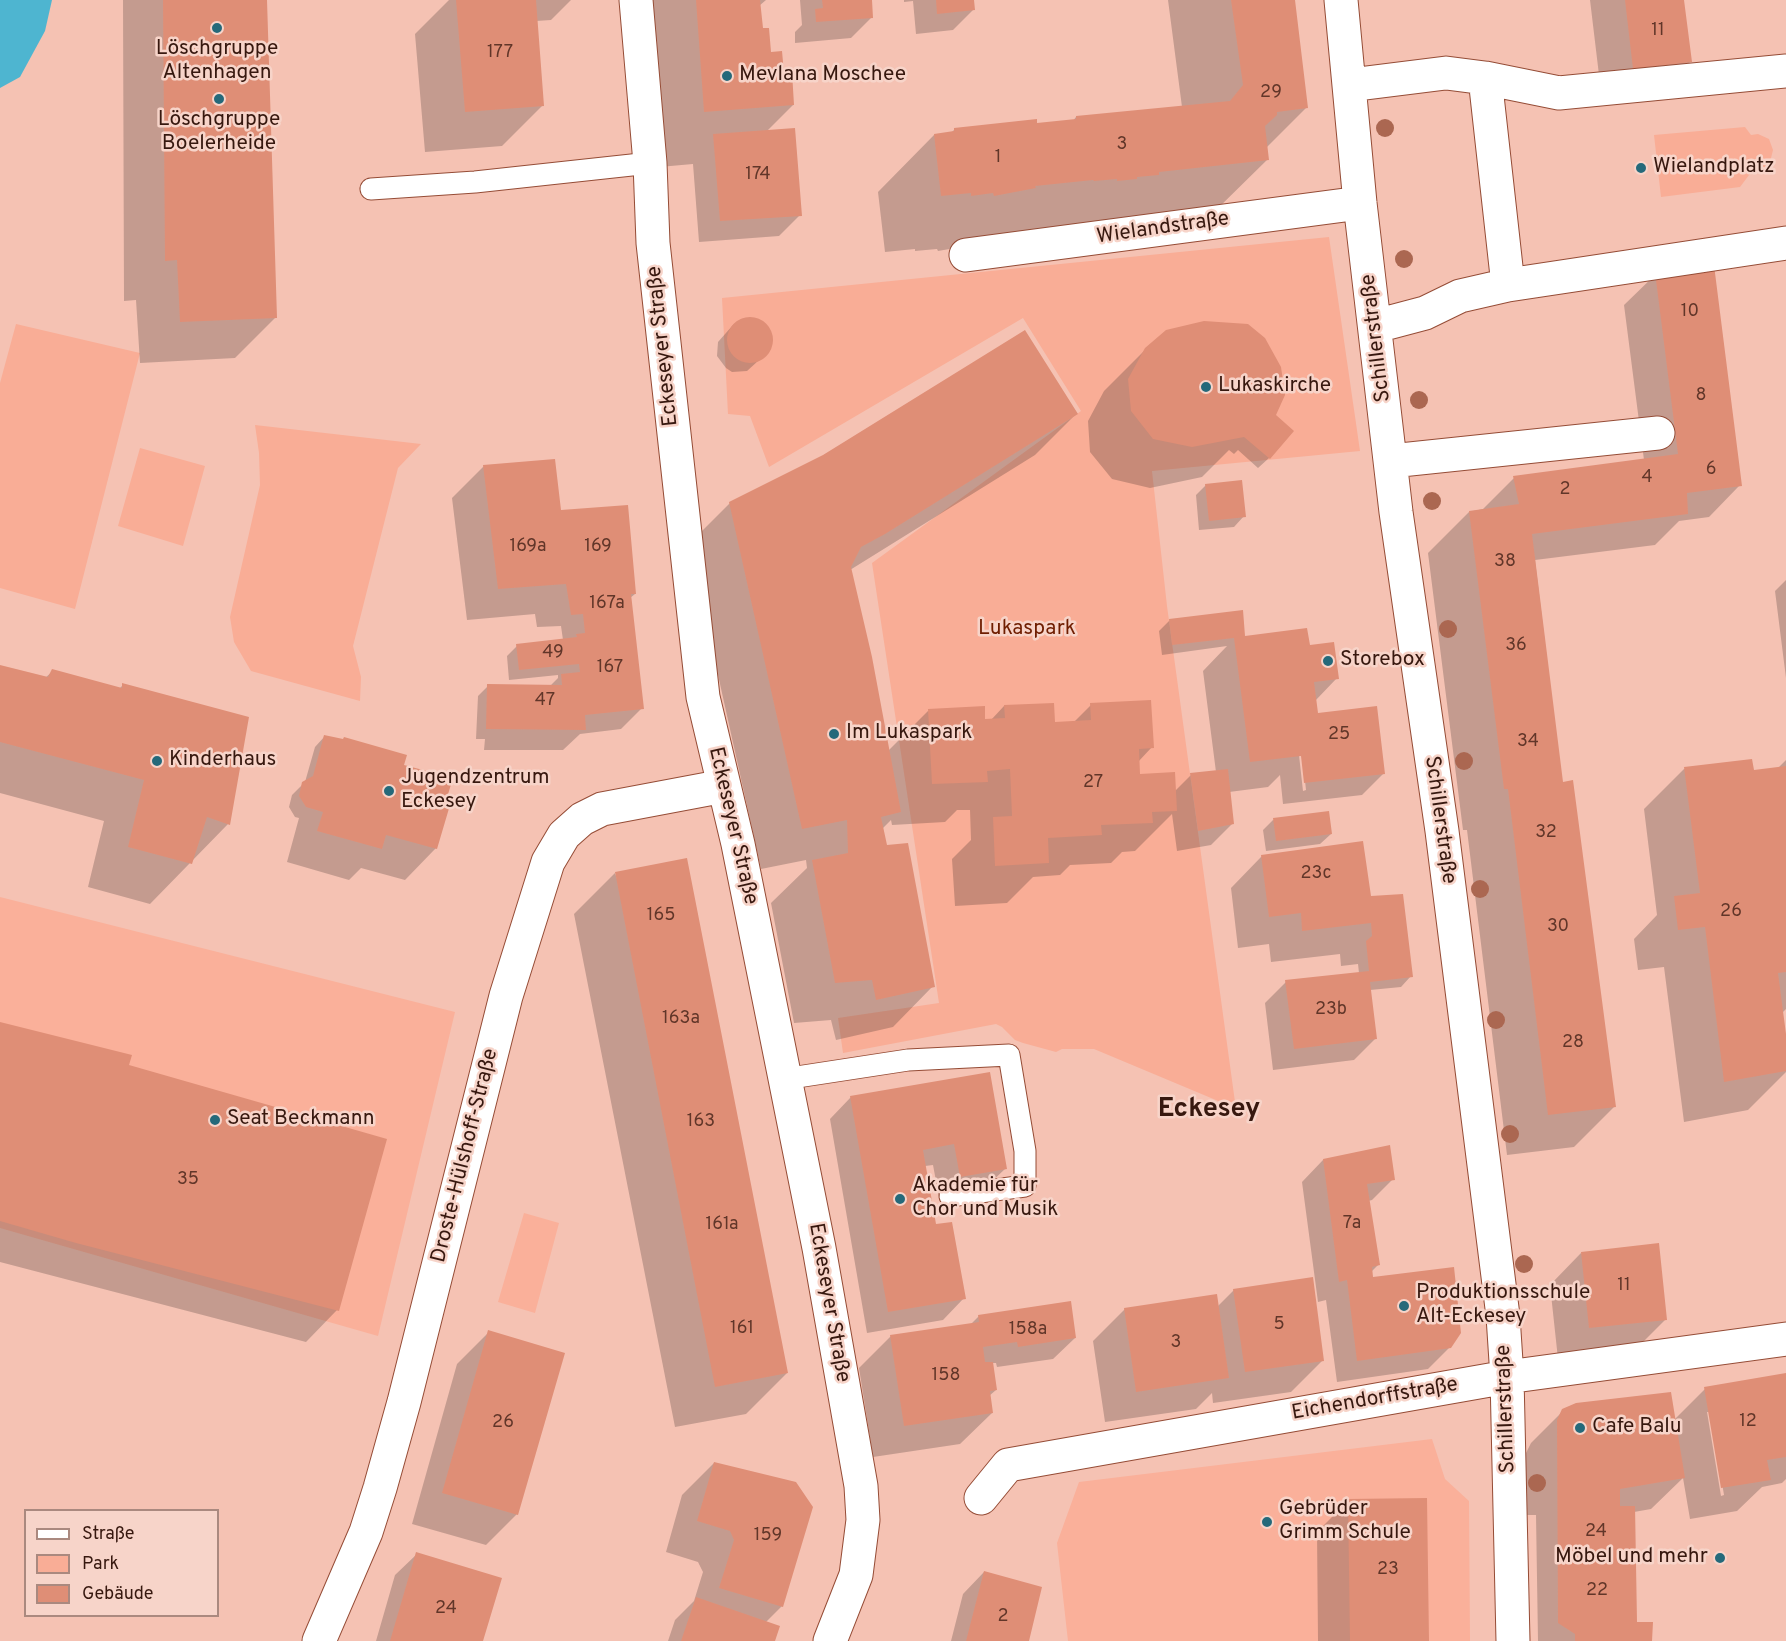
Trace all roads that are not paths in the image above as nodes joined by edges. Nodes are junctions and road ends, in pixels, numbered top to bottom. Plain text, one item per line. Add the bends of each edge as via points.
1 (636, 0) edge
2 (1341, 0) edge
3 (1786, 71) edge
4 (1485, 78) junction
5 (1350, 86) junction
6 (650, 163) junction
7 (371, 189) dead end
8 (1360, 203) junction
9 (1786, 243) edge
10 (966, 255) dead end
11 (1508, 285) junction
12 (1376, 326) junction
13 (1658, 433) dead end
14 (1391, 461) junction
15 (724, 786) junction
16 (784, 1079) junction
17 (950, 1196) dead end
18 (1786, 1339) edge
19 (1507, 1377) junction
20 (981, 1498) dead end
21 (319, 1641) edge
22 (830, 1641) edge
23 (1513, 1641) edge

1 - 6 street, Eckeseyer Straße
2 - 5 street, Schillerstraße
3 - 4 street via 1559,93
4 - 5 street via 1446,73
4 - 11 street
5 - 8 street, Schillerstraße
6 - 7 lane
6 - 15 street, Eckeseyer Straße via 653,243 703,697
8 - 10 street, Wielandstraße
8 - 12 street, Schillerstraße
9 - 11 street
11 - 12 street via 1460,296 1425,313
12 - 14 street, Schillerstraße
13 - 14 street
14 - 19 street, Schillerstraße via 1442,831 1503,1316
15 - 16 street, Eckeseyer Straße
15 - 21 street, Droste-Hülshoff-Straße via 602,809 582,819 564,835 548,862 506,996 380,1488 366,1532
16 - 17 lane via 908,1060 1009,1055 1025,1151 1025,1186
16 - 22 street, Eckeseyer Straße via 861,1486 863,1520 856,1575
18 - 19 street, Eichendorffstraße
19 - 20 street, Eichendorffstraße via 1008,1465
19 - 23 street, Schillerstraße

